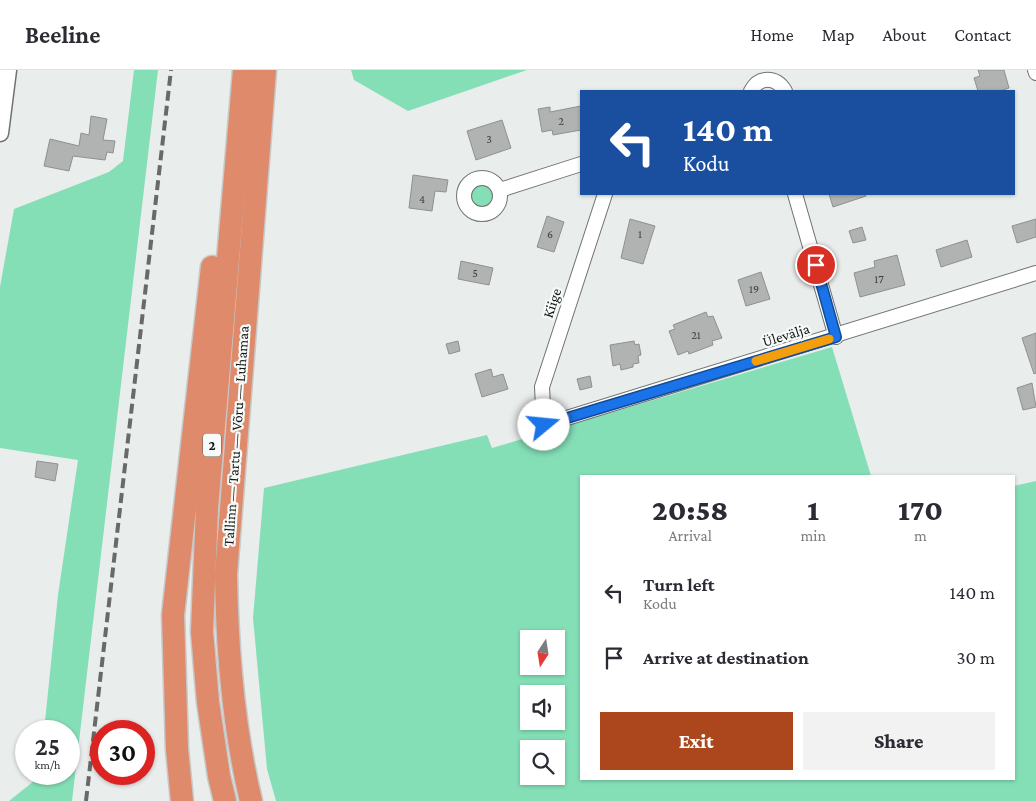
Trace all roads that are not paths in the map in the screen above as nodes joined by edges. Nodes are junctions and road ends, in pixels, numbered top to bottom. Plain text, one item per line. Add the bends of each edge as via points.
1 (8, 70) edge
2 (265, 70) edge
3 (243, 79) edge
4 (751, 90) edge
5 (784, 90) edge
6 (0, 133) edge
7 (580, 164) edge
8 (500, 190) dead end
9 (605, 195) edge
10 (795, 195) edge
11 (1036, 273) edge
12 (836, 337) junction
13 (544, 425) joint
14 (182, 801) edge
15 (225, 801) edge
16 (251, 801) edge

1 - 6 street
2 - 16 highway, Tallinn — Tartu — Võru — Luhamaa / 2 via 226,574 226,643 234,711
3 - 14 highway via 231,108 173,614
3 - 15 highway, Tallinn — Tartu — Võru — Luhamaa / 2 via 207,508 202,632 208,702
4 - 5 street via 758,82 770,79
7 - 8 street
9 - 13 street, Kiige via 542,387
10 - 12 street
11 - 12 street, Ülevälja
12 - 13 street, Ülevälja

